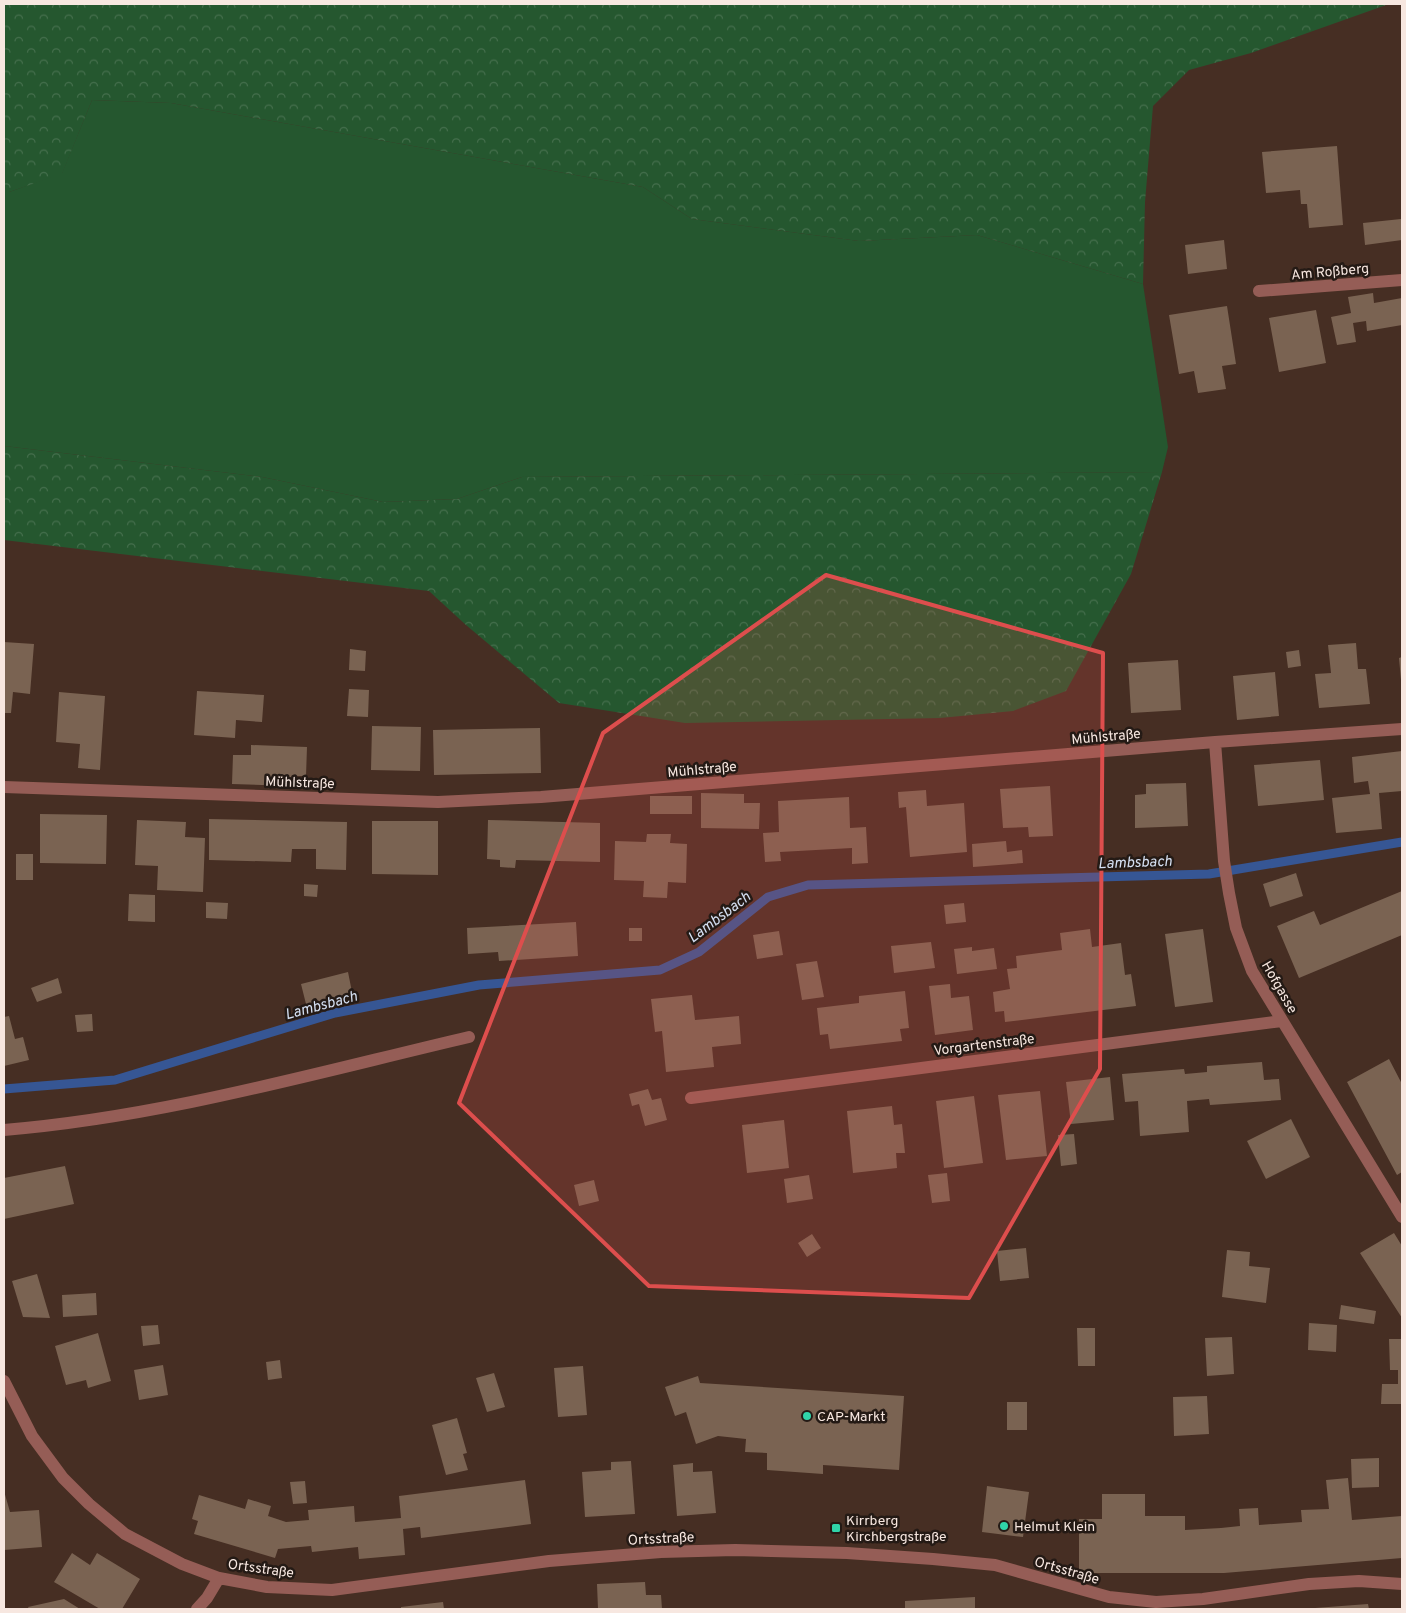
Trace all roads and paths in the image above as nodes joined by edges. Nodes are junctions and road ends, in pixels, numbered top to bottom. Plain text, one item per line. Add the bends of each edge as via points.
1 (1402, 280) edge
2 (1259, 291) dead end
3 (1402, 729) edge
4 (1214, 742) junction
5 (4, 787) edge
6 (1282, 1021) junction
7 (469, 1037) dead end
8 (691, 1098) dead end
9 (4, 1130) edge
10 (1402, 1217) edge
11 (4, 1381) edge
12 (219, 1578) junction
13 (1402, 1584) edge
14 (1109, 1597) junction
15 (197, 1609) edge
16 (1103, 1609) edge

1 - 2 street, Am Roßberg
3 - 4 street, Mühlstraße
4 - 5 street, Mühlstraße via 541,797 438,802
4 - 6 street, Hofgasse via 1224,862 1236,928 1252,972
6 - 8 street, Vorgartenstraße
6 - 10 street, Hofgasse
7 - 9 street via 199,1101 122,1116
11 - 12 street, Ortsstraße via 32,1436 63,1478 89,1504 125,1534 182,1564
12 - 14 street, Ortsstraße via 267,1587 332,1590 559,1561 661,1552 766,1550 995,1565
12 - 15 street
13 - 14 street, Ortsstraße via 1359,1581 1309,1584 1156,1602
14 - 16 street

